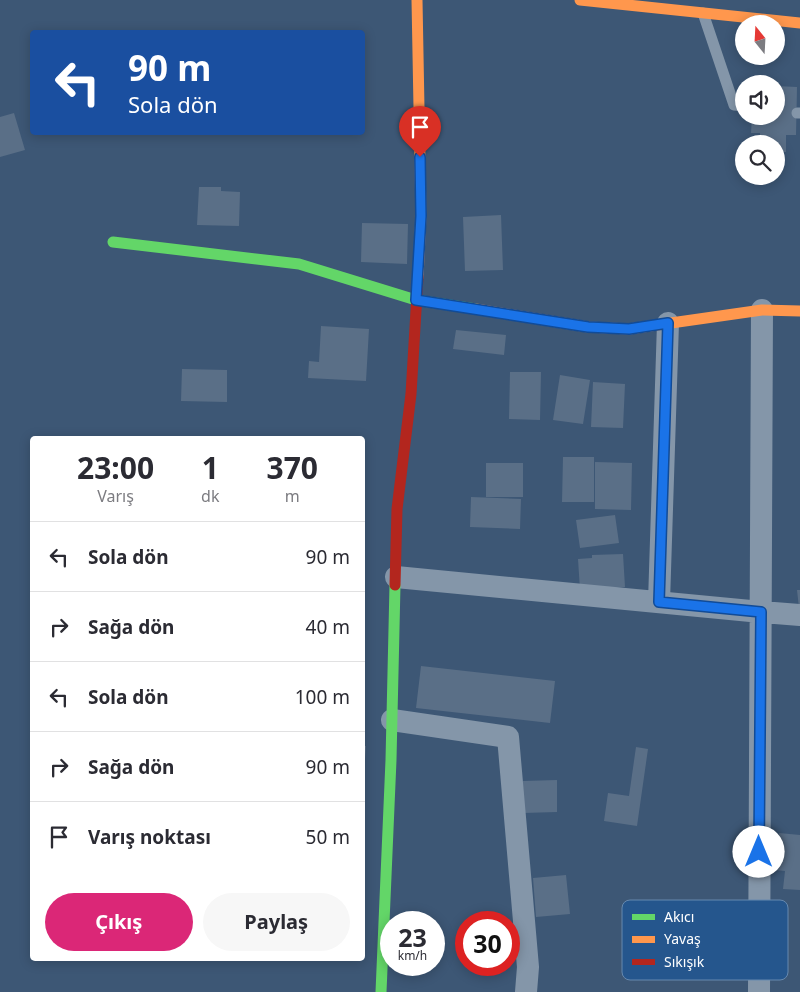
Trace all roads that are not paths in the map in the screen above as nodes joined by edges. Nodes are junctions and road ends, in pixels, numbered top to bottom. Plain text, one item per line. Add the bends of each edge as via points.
1 (417, 0) edge
2 (580, 0) edge
3 (699, 8) edge
4 (800, 23) edge
5 (735, 105) edge
6 (113, 242) dead end
7 (416, 300) junction
8 (762, 310) junction
9 (800, 311) edge
10 (668, 323) junction
11 (396, 577) junction
12 (659, 602) junction
13 (761, 612) junction
14 (800, 615) edge
15 (392, 720) junction
16 (759, 900) edge
17 (381, 992) edge
18 (526, 992) edge

1 - 7 main road via 421,216
2 - 3 main road
3 - 4 main road
3 - 5 lane
6 - 7 main road via 299,264
7 - 10 main road via 588,327 629,329
7 - 11 main road via 411,394 397,509
8 - 9 main road
8 - 10 main road
8 - 13 street
10 - 12 street
11 - 12 street
11 - 15 main road
12 - 13 street
13 - 14 street
13 - 16 street
15 - 17 main road
15 - 18 street via 508,737 528,966

